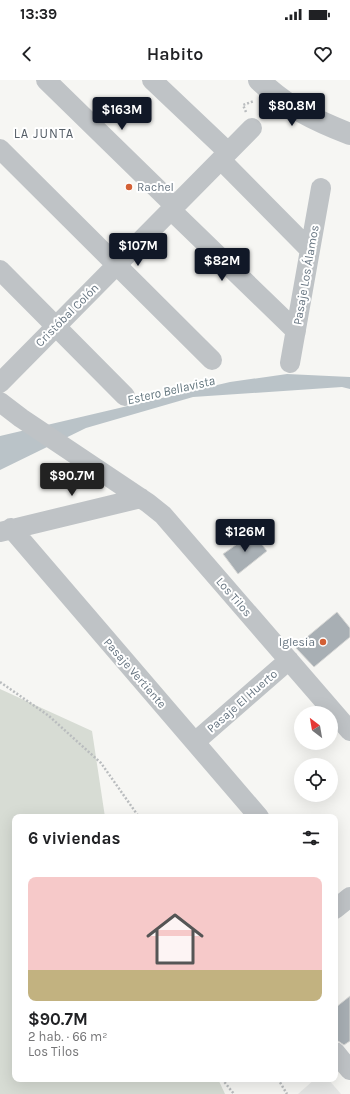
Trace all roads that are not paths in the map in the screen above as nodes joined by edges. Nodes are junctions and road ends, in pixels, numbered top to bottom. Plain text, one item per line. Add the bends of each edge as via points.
1 (46, 80) edge
2 (152, 80) edge
3 (259, 80) edge
4 (252, 128) dead end
5 (350, 134) edge
6 (0, 150) edge
7 (224, 156) junction
8 (321, 188) dead end
9 (173, 208) junction
10 (310, 250) junction
11 (117, 265) junction
12 (0, 270) edge
13 (56, 327) junction
14 (296, 331) junction
15 (212, 360) dead end
16 (290, 363) dead end
17 (0, 384) edge
18 (125, 396) dead end
19 (0, 402) edge
20 (141, 498) junction
21 (6, 530) edge
22 (289, 660) junction
23 (350, 732) edge
24 (195, 742) junction
25 (256, 814) edge

1 - 9 street
2 - 7 street
3 - 5 street via 300,112
4 - 7 street, Cristóbal Colón
6 - 11 street
7 - 9 street, Cristóbal Colón
7 - 10 street
8 - 10 street, Pasaje Los Álamos
9 - 11 street, Cristóbal Colón
9 - 14 street
10 - 14 street, Pasaje Los Álamos
11 - 13 street, Cristóbal Colón
11 - 15 street
12 - 13 street
13 - 17 street, Cristóbal Colón
13 - 18 street
14 - 16 street, Pasaje Los Álamos
19 - 20 street, Los Tilos
20 - 21 street
20 - 22 street, Los Tilos via 170,523
21 - 24 street, Pasaje Vertiente
22 - 23 street, Los Tilos
22 - 24 street, Pasaje El Huerto
24 - 25 street, Pasaje Vertiente

